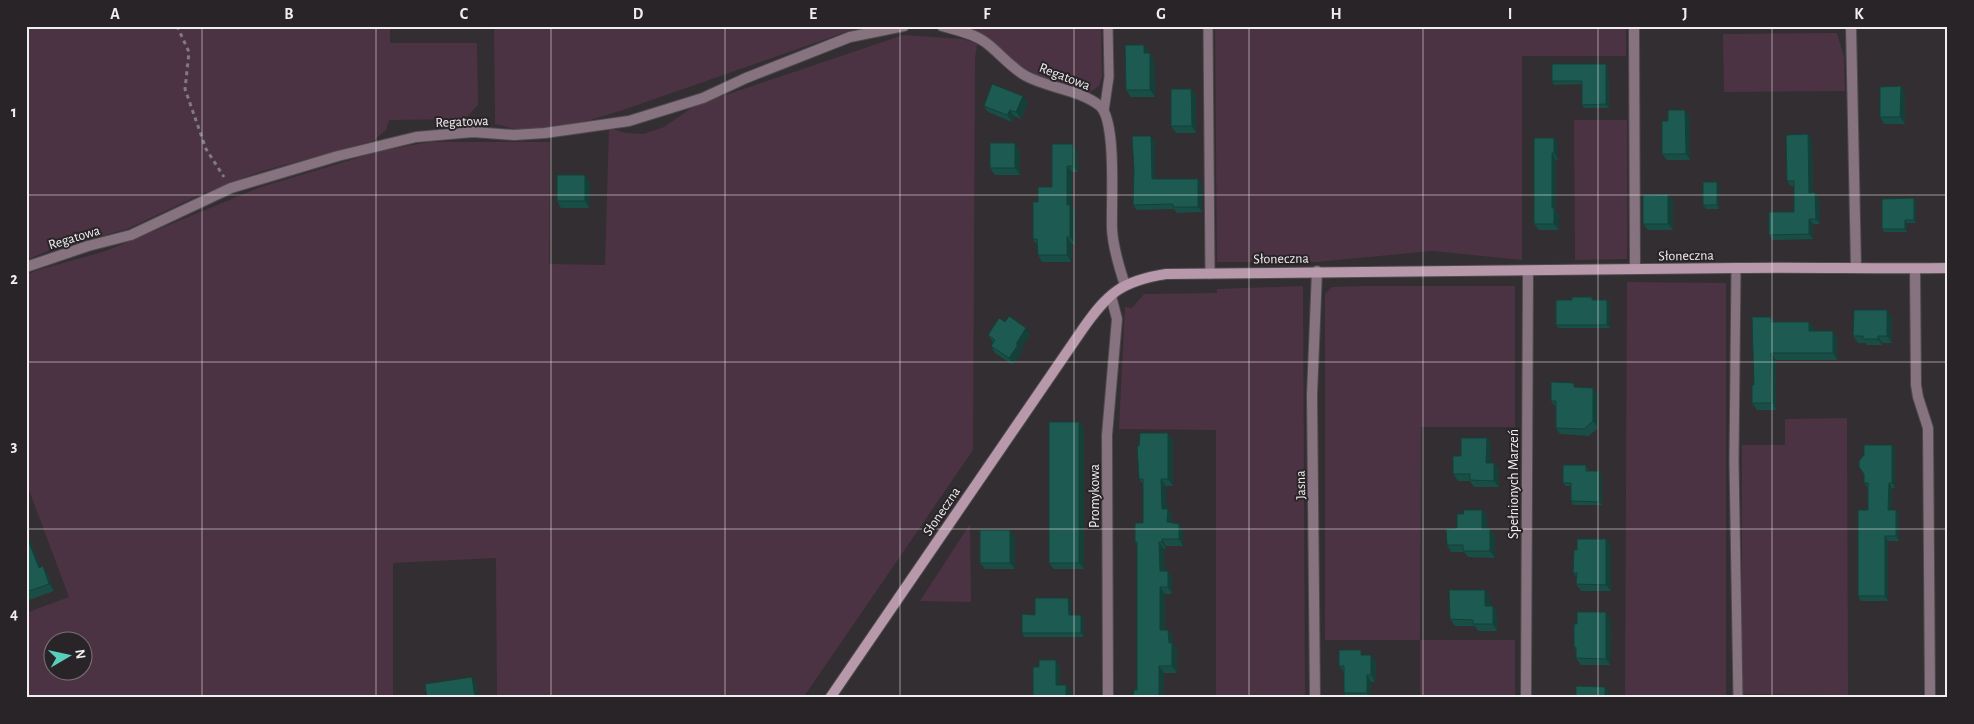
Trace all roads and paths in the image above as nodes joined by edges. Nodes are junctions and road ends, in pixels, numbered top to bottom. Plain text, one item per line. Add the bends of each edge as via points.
1 (177, 26) edge
2 (904, 26) edge
3 (942, 26) edge
4 (1108, 26) edge
5 (1208, 26) edge
6 (1634, 26) edge
7 (1851, 26) edge
8 (1104, 111) junction
9 (231, 188) junction
10 (26, 267) edge
11 (1736, 268) junction
12 (1856, 268) junction
13 (1915, 268) junction
14 (1948, 268) edge
15 (1635, 270) junction
16 (1317, 271) junction
17 (1528, 271) junction
18 (1210, 274) junction
19 (1125, 285) junction
20 (1111, 296) junction
21 (830, 698) edge
22 (1108, 698) edge
23 (1316, 698) edge
24 (1526, 698) edge
25 (1738, 698) edge
26 (1930, 698) edge

1 - 9 path via 189,52 185,89 206,149
2 - 9 street, Regatowa via 850,37 703,98 629,121 544,134 473,132 416,137
3 - 8 street, Regatowa via 985,42 1024,75 1086,98
4 - 8 lane via 1109,77
5 - 18 lane
6 - 15 street
7 - 12 street
8 - 19 street via 1110,136 1112,230
9 - 10 street, Regatowa via 132,235
11 - 12 street, Słoneczna
11 - 15 street, Słoneczna
11 - 25 lane via 1734,461
12 - 13 street, Słoneczna
13 - 14 street, Słoneczna
13 - 26 street via 1916,385 1928,428
15 - 17 street, Słoneczna
16 - 17 street, Słoneczna
16 - 18 street, Słoneczna
16 - 23 street, Jasna via 1312,395
17 - 24 street, Spełnionych Marzeń
18 - 19 street, Słoneczna via 1166,274
19 - 20 street, Słoneczna
20 - 21 street, Słoneczna via 1093,314
20 - 22 street, Promykowa via 1116,319 1108,435

